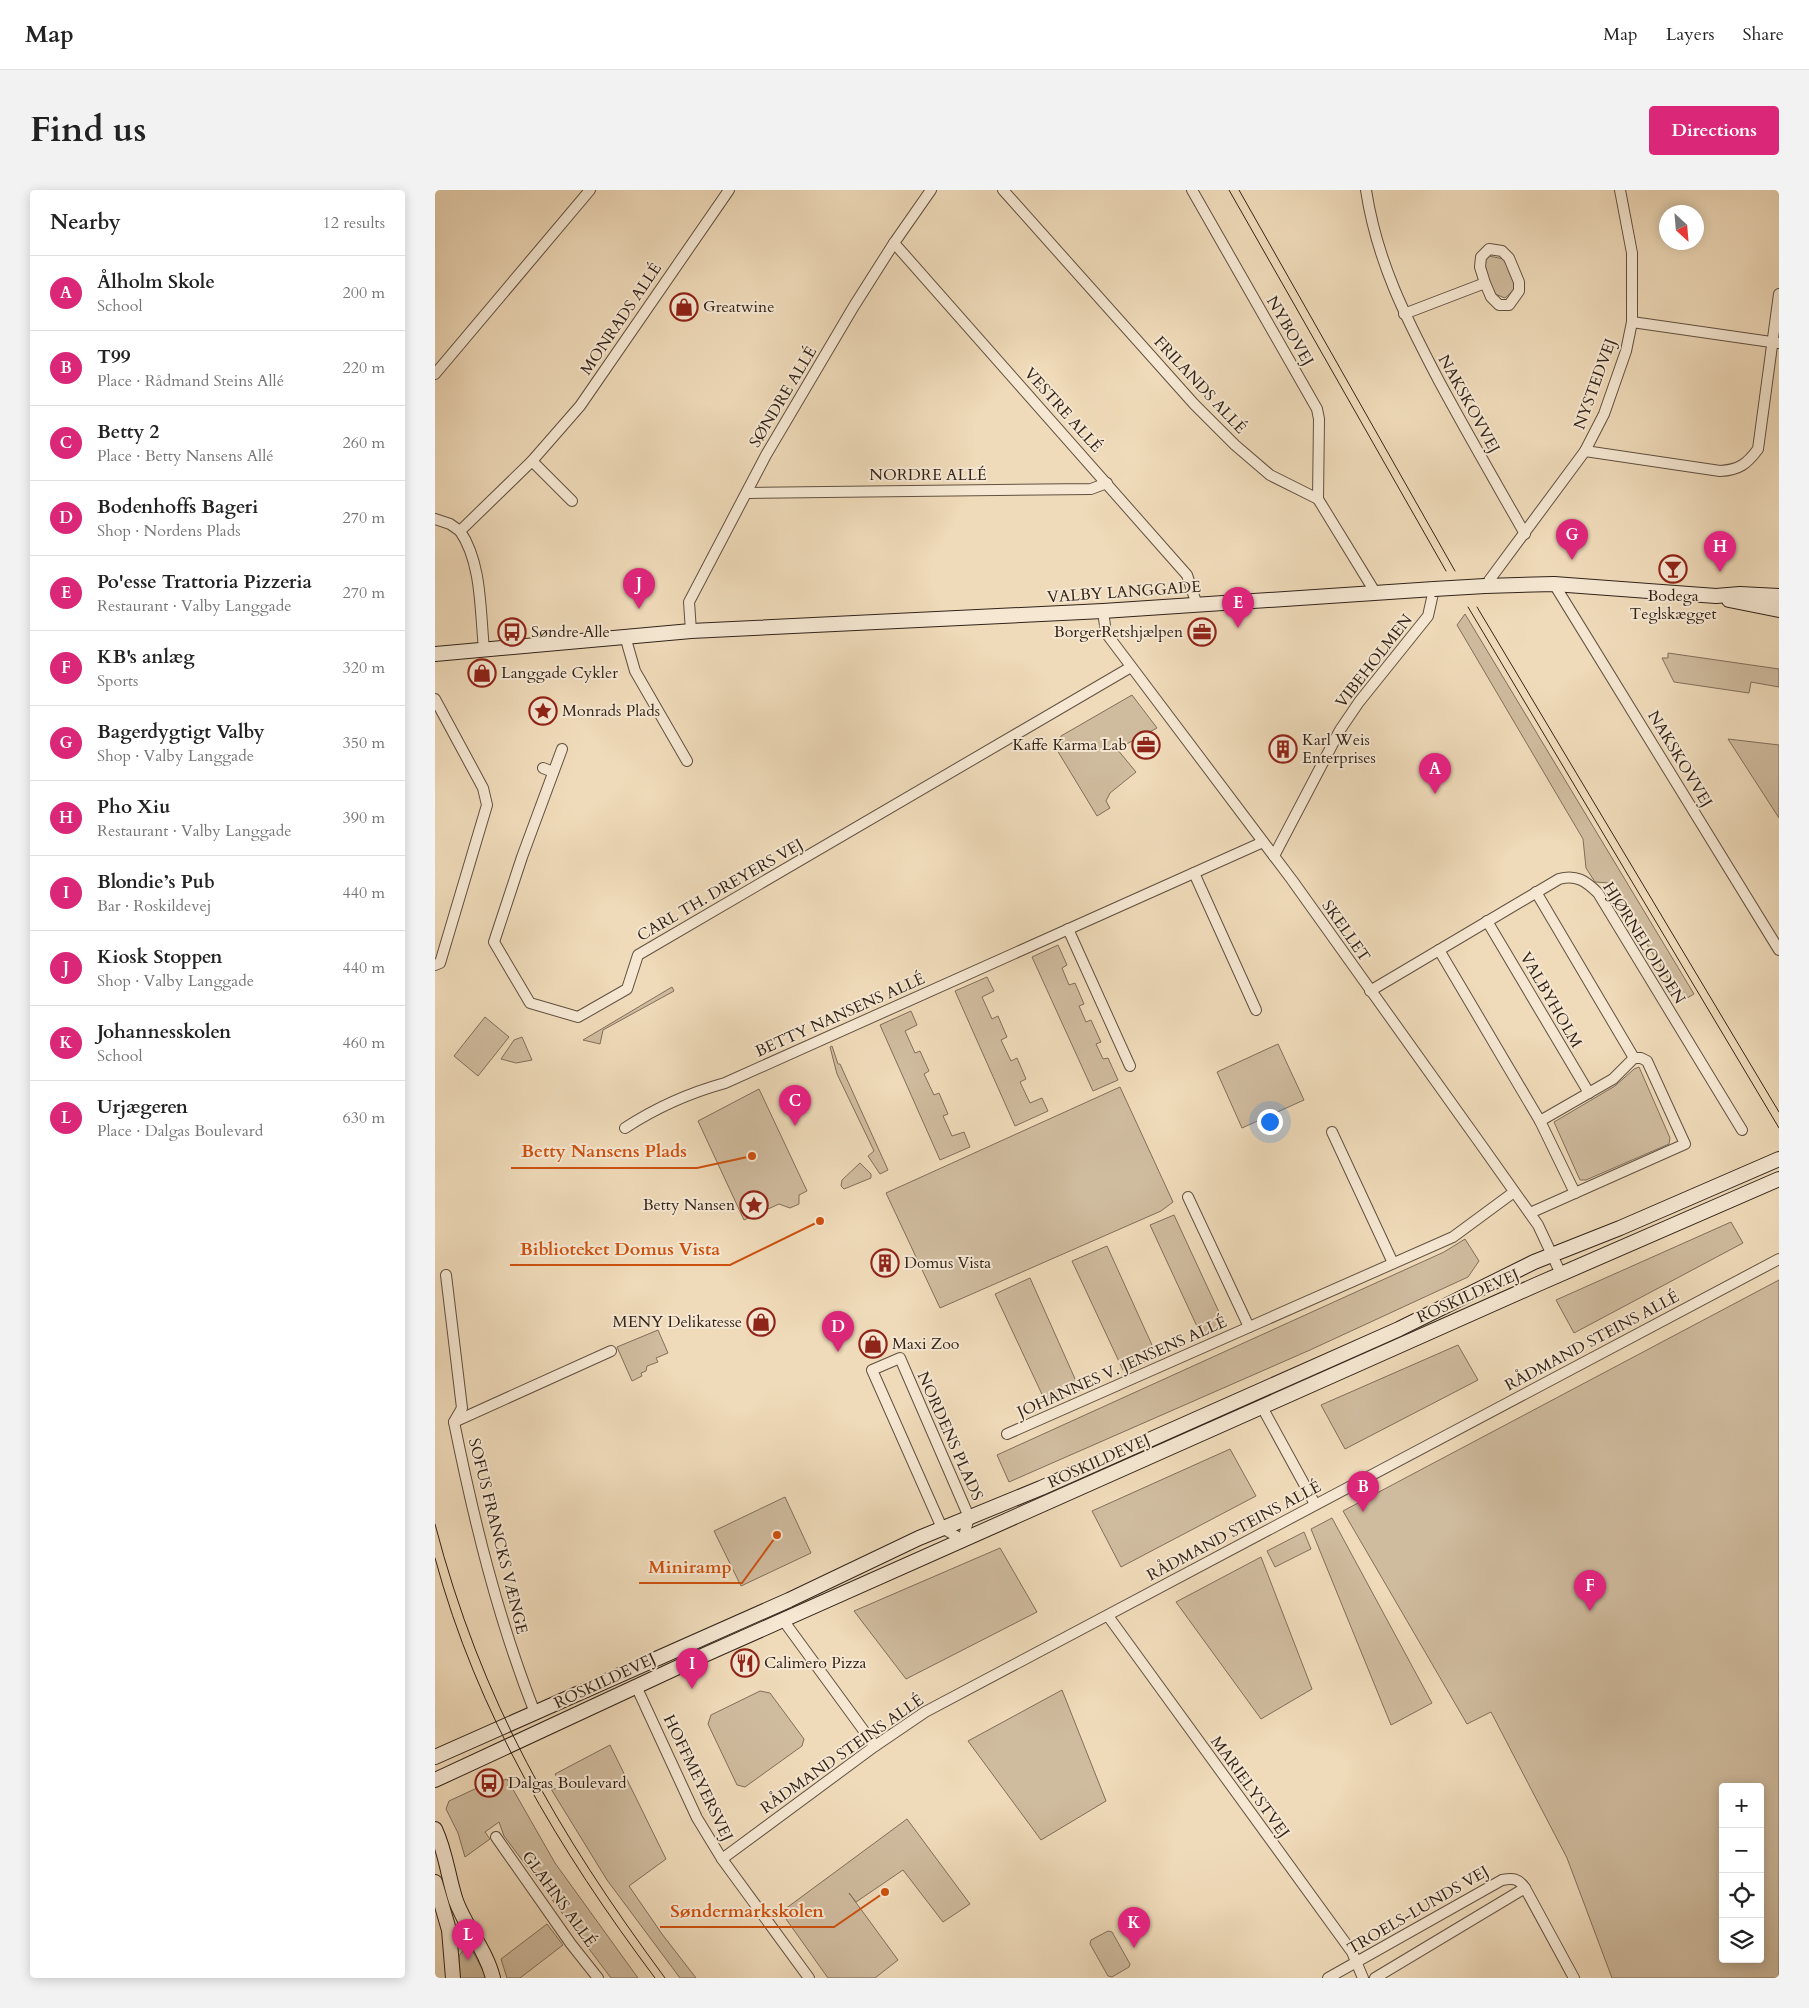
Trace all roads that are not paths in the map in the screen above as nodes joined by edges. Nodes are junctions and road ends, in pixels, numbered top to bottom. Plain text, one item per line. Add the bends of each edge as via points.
1 (591, 190) edge
2 (729, 190) edge
3 (931, 190) edge
4 (1003, 190) edge
5 (1192, 190) edge
6 (1366, 190) edge
7 (1620, 190) edge
8 (894, 243) junction
9 (1485, 283) junction
10 (1779, 294) edge
11 (1404, 314) junction
12 (1632, 322) junction
13 (1776, 343) edge
14 (435, 374) edge
15 (1585, 451) junction
16 (532, 461) junction
17 (1107, 483) junction
18 (747, 493) junction
19 (1318, 500) junction
20 (572, 501) dead end
21 (435, 519) edge
22 (460, 531) junction
23 (1525, 534) junction
24 (1554, 584) junction
25 (1485, 586) junction
26 (1434, 589) junction
27 (1375, 592) junction
28 (1716, 596) junction
29 (1779, 596) edge
30 (1197, 605) junction
31 (1779, 610) edge
32 (1103, 611) junction
33 (691, 631) junction
34 (625, 636) junction
35 (484, 649) junction
36 (435, 654) edge
37 (1131, 667) junction
38 (435, 699) edge
39 (562, 750) dead end
40 (687, 761) dead end
41 (543, 768) dead end
42 (553, 772) junction
43 (1263, 842) junction
44 (1274, 856) junction
45 (1194, 873) junction
46 (1536, 892) junction
47 (1487, 921) junction
48 (1068, 929) junction
49 (1439, 950) junction
50 (1779, 950) edge
51 (435, 965) edge
52 (1370, 991) junction
53 (1256, 1010) dead end
54 (1634, 1058) junction
55 (1130, 1066) dead end
56 (1589, 1093) junction
57 (1540, 1121) junction
58 (625, 1128) dead end
59 (1742, 1130) dead end
60 (1332, 1132) dead end
61 (1779, 1159) edge
62 (1779, 1180) edge
63 (1514, 1192) junction
64 (1575, 1193) junction
65 (1188, 1198) dead end
66 (1530, 1213) junction
67 (1552, 1254) junction
68 (1779, 1260) edge
69 (1393, 1263) junction
70 (1561, 1274) junction
71 (446, 1275) dead end
72 (1249, 1327) junction
73 (611, 1351) dead end
74 (1262, 1407) junction
75 (454, 1422) junction
76 (1007, 1434) dead end
77 (1315, 1504) junction
78 (969, 1517) junction
79 (942, 1528) junction
80 (963, 1540) junction
81 (1108, 1616) junction
82 (783, 1620) junction
83 (636, 1686) junction
84 (535, 1713) junction
85 (542, 1730) junction
86 (875, 1746) junction
87 (435, 1757) edge
88 (435, 1780) edge
89 (435, 1829) edge
90 (496, 1837) dead end
91 (722, 1859) junction
92 (435, 1882) edge
93 (1525, 1888) junction
94 (1356, 1964) junction
95 (453, 1978) edge
96 (493, 1978) edge
97 (598, 1978) edge
98 (809, 1978) edge
99 (1328, 1978) edge
100 (1363, 1978) edge
101 (1375, 1978) edge
102 (1574, 1978) edge

1 - 14 street
2 - 16 street, MONRADS ALLÉ via 580,406
3 - 8 street, SØNDRE ALLÉ
4 - 19 street, FRILANDS ALLÉ via 1194,404 1235,445 1270,475
5 - 19 street, NYBOVEJ via 1317,409
6 - 11 street, NAKSKOVVEJ via 1385,271
7 - 12 street, NYSTEDVEJ via 1632,253
8 - 17 street, VESTRE ALLÉ
8 - 18 street, SØNDRE ALLÉ via 766,455
9 - 9 street via 1499,306 1509,305 1519,291 1519,282 1509,258 1502,252 1489,250 1481,257 1480,267
9 - 11 street
10 - 13 street
11 - 23 street, NAKSKOVVEJ
12 - 13 street
12 - 15 street, NYSTEDVEJ via 1626,351 1604,414
13 - 15 street via 1758,449 1748,462 1735,470 1713,470
15 - 23 street, NYSTEDVEJ
16 - 20 street
16 - 22 street, MONRADS ALLÉ
17 - 18 street, NORDRE ALLÉ via 1091,488
17 - 30 street, VESTRE ALLÉ via 1187,575
18 - 33 street, SØNDRE ALLÉ via 689,602
19 - 27 street
21 - 22 street
22 - 35 street via 474,559
23 - 25 street, NYSTEDVEJ
24 - 25 street, VALBY LANGGADE
24 - 28 street, VALBY LANGGADE
24 - 50 street, NAKSKOVVEJ
25 - 26 street, VALBY LANGGADE, bridge
26 - 27 street, VALBY LANGGADE
26 - 44 street, VIBEHOLMEN via 1428,616 1340,730
27 - 30 street, VALBY LANGGADE
28 - 29 street, VALBY LANGGADE
28 - 31 street, VALBY LANGGADE
30 - 32 street, VALBY LANGGADE
32 - 33 street, VALBY LANGGADE
32 - 37 street, SKELLET via 1105,633
33 - 34 street, VALBY LANGGADE
34 - 35 street, VALBY LANGGADE
34 - 40 street via 635,671
35 - 36 street, VALBY LANGGADE
37 - 42 street, CARL TH. DREYERS VEJ via 638,955 627,989 578,1017 530,1003 494,942
37 - 43 street, SKELLET
38 - 51 street via 483,788 487,805 440,963
39 - 42 street, CARL TH. DREYERS VEJ
41 - 42 street
43 - 44 street, SKELLET
43 - 45 street, BETTY NANSENS ALLÉ
44 - 52 street, SKELLET
45 - 48 street, BETTY NANSENS ALLÉ
45 - 53 street
46 - 47 street, HJØRNELODDEN
46 - 54 street
46 - 59 street, HJØRNELODDEN via 1569,876 1589,883 1598,893
47 - 49 street, HJØRNELODDEN
47 - 56 street, VALBYHOLM
48 - 55 street
48 - 58 street, BETTY NANSENS ALLÉ via 733,1080 651,1110
49 - 52 street, HJØRNELODDEN
49 - 57 street
52 - 63 street, SKELLET
54 - 56 street via 1613,1080
54 - 64 street via 1647,1062 1685,1144
56 - 57 street
57 - 64 street
60 - 69 street
61 - 67 street, ROSKILDEVEJ
62 - 70 street, ROSKILDEVEJ
63 - 66 street, SKELLET
63 - 69 street, JOHANNES V. JENSENS ALLÉ via 1453,1237
64 - 66 street
65 - 72 street, JOHANNES V. JENSENS ALLÉ
66 - 67 street, SKELLET
67 - 70 street, SKELLET
67 - 78 street, ROSKILDEVEJ via 1399,1329
68 - 77 street, RÅDMAND STEINS ALLÉ
69 - 72 street, JOHANNES V. JENSENS ALLÉ
70 - 74 street, ROSKILDEVEJ
71 - 75 street, SOFUS FRANCKS VÆNGE via 462,1408
72 - 76 street, JOHANNES V. JENSENS ALLÉ
73 - 75 street
74 - 77 street
74 - 80 street, ROSKILDEVEJ
75 - 84 street, SOFUS FRANCKS VÆNGE via 467,1488 494,1589
77 - 81 street, RÅDMAND STEINS ALLÉ
78 - 79 street, ROSKILDEVEJ
78 - 79 street, NORDENS PLADS via 899,1358 872,1370
78 - 80 street, NORDENS PLADS
79 - 80 street
79 - 84 street, ROSKILDEVEJ
80 - 82 street, ROSKILDEVEJ
81 - 86 street, RÅDMAND STEINS ALLÉ via 925,1712
81 - 94 street, MARIELYSTVEJ via 1352,1952
82 - 83 street, ROSKILDEVEJ
82 - 86 street
83 - 85 street, ROSKILDEVEJ
83 - 91 street, HOFFMEYERSVEJ via 697,1818
84 - 85 street
84 - 87 street, ROSKILDEVEJ
85 - 88 street, ROSKILDEVEJ
86 - 91 street, RÅDMAND STEINS ALLÉ
89 - 96 street via 456,1901 489,1962
90 - 97 street, GLAHNS ALLÉ
91 - 98 street, HOFFMEYERSVEJ
92 - 95 street via 449,1930
93 - 94 street, TROELS-LUNDS VEJ via 1513,1878 1502,1880
93 - 101 street
93 - 102 street
94 - 99 street, TROELS-LUNDS VEJ
94 - 100 street, MARIELYSTVEJ

